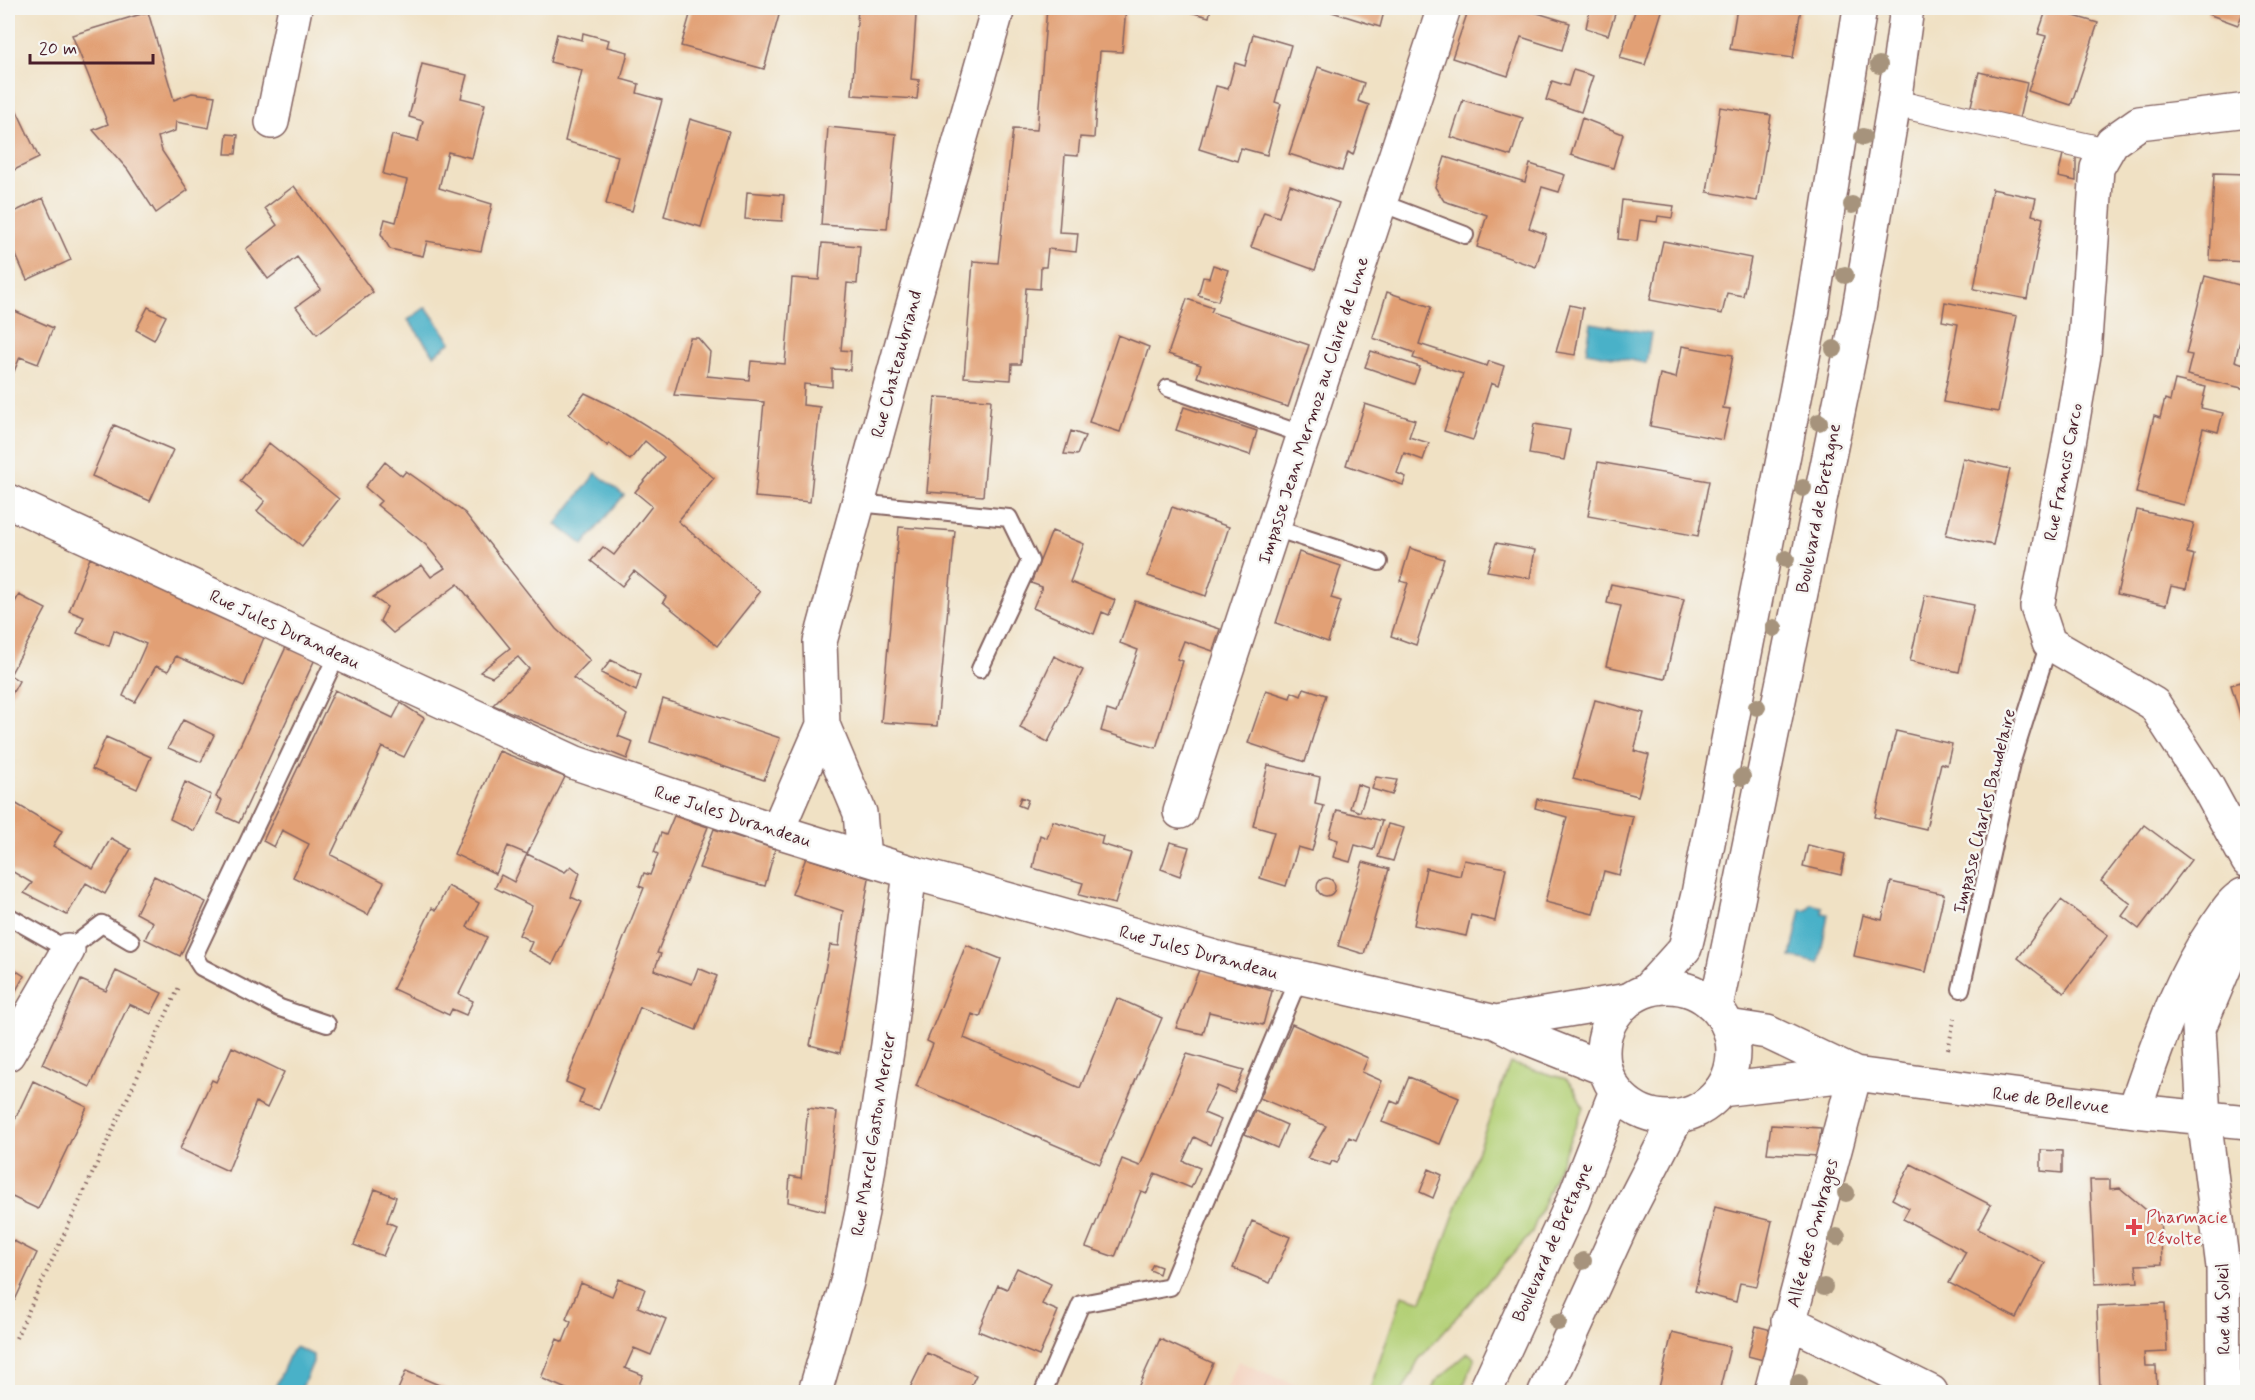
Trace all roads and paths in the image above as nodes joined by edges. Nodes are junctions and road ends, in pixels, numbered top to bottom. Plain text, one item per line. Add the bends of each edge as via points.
1 (296, 8) edge
2 (998, 8) edge
3 (1444, 8) edge
4 (1860, 8) edge
5 (1907, 8) edge
6 (1894, 103) junction
7 (2247, 110) edge
8 (272, 122) dead end
9 (2107, 151) junction
10 (1380, 203) junction
11 (1465, 235) dead end
12 (1168, 388) dead end
13 (1304, 435) junction
14 (8, 501) edge
15 (858, 504) junction
16 (1274, 528) junction
17 (1379, 562) dead end
18 (2049, 643) junction
19 (338, 653) junction
20 (980, 669) dead end
21 (823, 725) junction
22 (1180, 812) dead end
23 (777, 831) junction
24 (864, 858) junction
25 (2247, 861) edge
26 (910, 872) junction
27 (2247, 892) edge
28 (2247, 912) edge
29 (8, 916) edge
30 (132, 941) dead end
31 (68, 950) junction
32 (194, 956) junction
33 (1299, 978) junction
34 (1961, 988) joint
35 (1637, 995) junction
36 (1722, 1016) junction
37 (1496, 1022) junction
38 (327, 1024) dead end
39 (8, 1054) edge
40 (1855, 1074) junction
41 (1610, 1080) junction
42 (1941, 1085) junction
43 (1721, 1090) junction
44 (2134, 1111) junction
45 (1677, 1117) junction
46 (2204, 1118) junction
47 (2247, 1122) edge
48 (1788, 1321) junction
49 (16, 1338) dead end
50 (2236, 1352) edge
51 (815, 1392) edge
52 (1043, 1392) edge
53 (1485, 1392) edge
54 (1545, 1392) edge
55 (1771, 1392) edge
56 (1931, 1392) edge
57 (2224, 1392) edge

1 - 8 street
2 - 15 street, Rue Chateaubriand
3 - 10 street, Impasse Jean Mermoz au Claire de Lune
4 - 35 street via 1810,321 1698,894 1685,948
5 - 6 street, Boulevard de Bretagne
6 - 9 street
6 - 36 street, Boulevard de Bretagne via 1853,338 1735,903
7 - 9 street, Rue Francis Carco via 2139,123 2112,142
9 - 18 street, Rue Francis Carco via 2097,168 2084,355 2037,607
10 - 11 lane
10 - 13 street, Impasse Jean Mermoz au Claire de Lune
12 - 13 lane
13 - 16 street, Impasse Jean Mermoz au Claire de Lune
14 - 19 street, Rue Jules Durandeau
15 - 20 lane via 1009,518 1030,561
15 - 21 street, Rue Chateaubriand via 820,642
16 - 17 lane
16 - 22 street, Impasse Jean Mermoz au Claire de Lune
18 - 25 street via 2154,704 2207,786
18 - 34 lane, Impasse Charles Baudelaire via 2011,764
19 - 23 street, Rue Jules Durandeau via 576,763
19 - 32 lane
21 - 23 street, Rue Chateaubriand
21 - 24 street, Rue Chateaubriand via 860,813
23 - 24 street, Rue Jules Durandeau
24 - 26 street, Rue Jules Durandeau
26 - 33 street, Rue Jules Durandeau
26 - 51 street, Rue Marcel Gaston Mercier via 862,1212 847,1282
27 - 44 street via 2234,901 2199,950 2163,1024
28 - 46 street, Rue du Soleil via 2199,1028
29 - 31 lane
30 - 31 lane via 102,924
31 - 39 street
32 - 38 lane via 201,967 280,1008
32 - 49 path
33 - 37 street, Rue Jules Durandeau
33 - 52 lane via 1170,1287 1081,1304
34 - 42 path
35 - 36 street via 1666,987 1684,989 1701,996
35 - 37 street, Rue Jules Durandeau
35 - 41 street via 1615,1014 1606,1031 1603,1050
36 - 40 street, Rue de Bellevue via 1767,1032
36 - 43 street via 1733,1047 1730,1070
37 - 41 street, Rue Jules Durandeau
40 - 42 street, Rue de Bellevue
40 - 43 street, Rue de Bellevue
40 - 48 street, Allée des Ombrages
41 - 45 street via 1627,1103 1642,1112
41 - 53 street, Boulevard de Bretagne via 1573,1201
42 - 44 street, Rue de Bellevue
43 - 45 street via 1701,1108
44 - 46 street, Rue de Bellevue
45 - 54 street via 1621,1226
46 - 47 street, Rue de Bellevue
46 - 50 street, Rue du Soleil
48 - 55 street, Allée des Ombrages
48 - 56 street
50 - 57 street, Rue du Soleil

